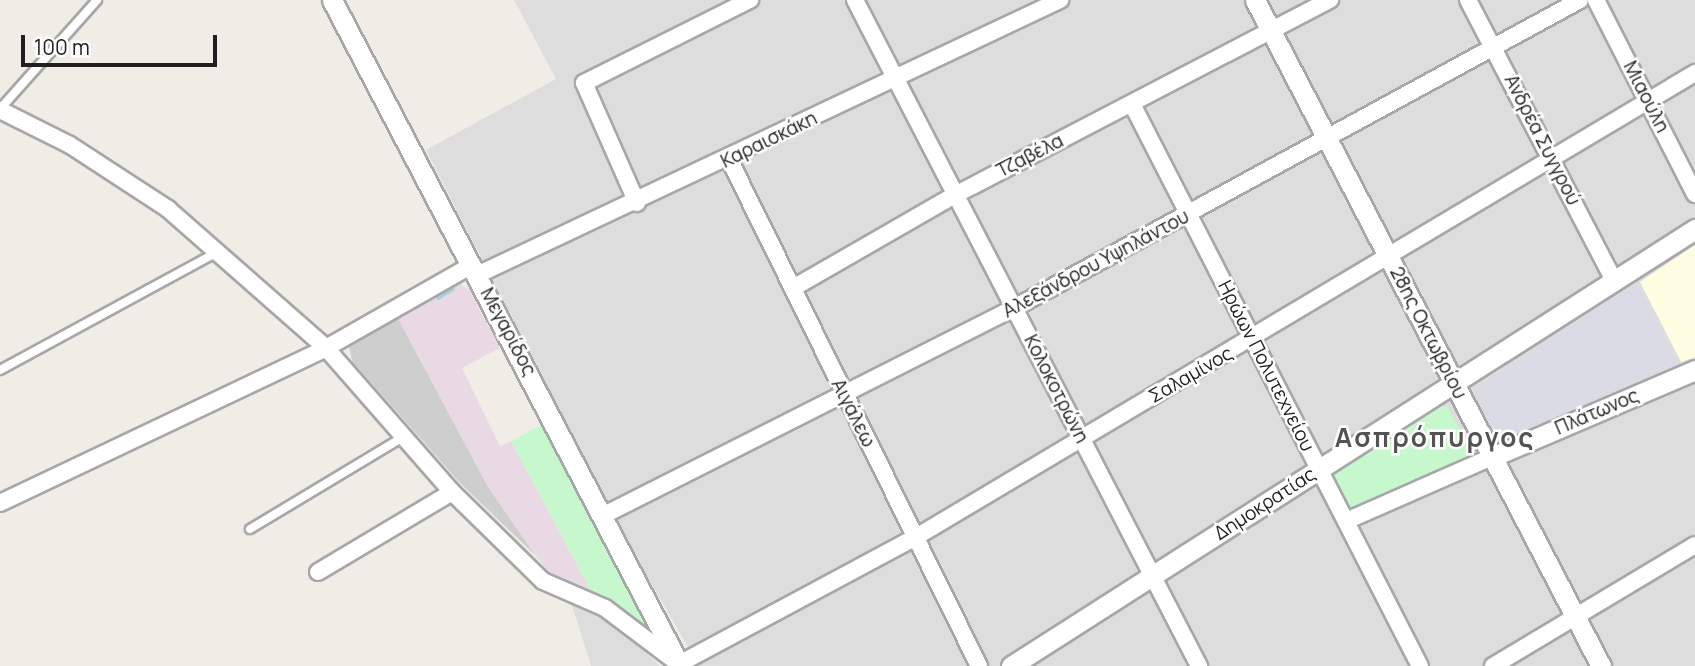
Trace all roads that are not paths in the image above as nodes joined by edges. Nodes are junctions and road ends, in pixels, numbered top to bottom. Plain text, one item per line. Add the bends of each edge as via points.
1 (97, 0) edge
2 (332, 0) edge
3 (750, 0) edge
4 (855, 0) edge
5 (1060, 0) edge
6 (1255, 0) edge
7 (1331, 0) edge
8 (1468, 0) edge
9 (1580, 0) edge
10 (1596, 0) edge
11 (1270, 30) junction
12 (1495, 46) junction
13 (1695, 72) edge
14 (895, 79) junction
15 (1648, 101) junction
16 (1132, 104) junction
17 (0, 110) edge
18 (1327, 138) junction
19 (729, 159) junction
20 (1552, 160) junction
21 (1695, 194) edge
22 (955, 195) junction
23 (636, 203) junction
24 (1189, 215) junction
25 (1695, 229) edge
26 (217, 251) junction
27 (1387, 255) junction
28 (475, 270) junction
29 (1614, 281) junction
30 (793, 288) junction
31 (1014, 308) junction
32 (1253, 340) junction
33 (326, 348) junction
34 (0, 370) edge
35 (1695, 370) edge
36 (1454, 383) junction
37 (842, 393) junction
38 (403, 437) junction
39 (1081, 438) junction
40 (1492, 457) junction
41 (1319, 469) junction
42 (452, 492) junction
43 (0, 503) edge
44 (606, 514) junction
45 (1346, 521) junction
46 (250, 528) dead end
47 (916, 537) junction
48 (1695, 545) edge
49 (318, 572) dead end
50 (1153, 576) junction
51 (1575, 617) junction
52 (680, 665) edge
53 (979, 666) edge
54 (1011, 666) edge
55 (1199, 666) edge
56 (1420, 666) edge
57 (1493, 666) edge
58 (1601, 666) edge

1 - 17 lane
2 - 28 street, Μεγαρίδος
3 - 23 street via 584,83
4 - 14 street, Κολοκοτρώνη
5 - 14 street, Καραισκάκη
6 - 11 street, 28ης Οκτωβρίου
7 - 11 street, Τζαβέλα
8 - 12 street, Ανδρέα Συγγρού
9 - 12 street, Αλεξάνδρου Υψηλάντου
10 - 15 street, Μιαούλη
11 - 16 street, Τζαβέλα
11 - 18 street, 28ης Οκτωβρίου
12 - 18 street, Αλεξάνδρου Υψηλάντου
12 - 20 street, Ανδρέα Συγγρού
13 - 15 street, Σαλαμίνος
14 - 19 street, Καραισκάκη
14 - 22 street, Κολοκοτρώνη
15 - 20 street, Σαλαμίνος
15 - 21 street, Μιαούλη
16 - 22 street, Τζαβέλα
16 - 24 street, Ηρώων Πολυτεχνείου
17 - 26 street via 121,176
18 - 24 street, Αλεξάνδρου Υψηλάντου
18 - 27 street, 28ης Οκτωβρίου
19 - 23 street, Καραισκάκη
19 - 30 street, Αιγάλεω
20 - 27 street, Σαλαμίνος
20 - 29 street, Ανδρέα Συγγρού
22 - 30 street, Τζαβέλα
22 - 31 street, Κολοκοτρώνη
23 - 28 street, Καραισκάκη
24 - 31 street, Αλεξάνδρου Υψηλάντου
24 - 32 street, Ηρώων Πολυτεχνείου
25 - 29 street, Δημοκρατίας
26 - 33 street
26 - 34 lane
27 - 32 street, Σαλαμίνος
27 - 36 street, 28ης Οκτωβρίου
28 - 33 street, Καραισκάκη
28 - 44 street, Μεγαρίδος
29 - 36 street, Δημοκρατίας
30 - 37 street, Αιγάλεω
31 - 37 street, Αλεξάνδρου Υψηλάντου
31 - 39 street, Κολοκοτρώνη
32 - 39 street, Σαλαμίνος
32 - 41 street, Ηρώων Πολυτεχνείου
33 - 38 street
33 - 43 street, Καραισκάκη
35 - 40 street, Πλάτωνος
36 - 40 street, 28ης Οκτωβρίου
36 - 41 street, Δημοκρατίας
37 - 44 street, Αλεξάνδρου Υψηλάντου
37 - 47 street, Αιγάλεω
38 - 42 street
38 - 46 lane
39 - 47 street, Σαλαμίνος
39 - 50 street, Κολοκοτρώνη
40 - 45 street, Πλάτωνος
40 - 51 street, 28ης Οκτωβρίου
41 - 45 street, Ηρώων Πολυτεχνείου
41 - 50 street, Δημοκρατίας
42 - 49 street
42 - 52 street via 543,581 605,608
44 - 52 street, Μεγαρίδος
45 - 56 street, Ηρώων Πολυτεχνείου
47 - 52 street, Σαλαμίνος
47 - 53 street, Αιγάλεω
48 - 51 street
50 - 54 street, Δημοκρατίας
50 - 55 street, Κολοκοτρώνη
51 - 57 street
51 - 58 street, 28ης Οκτωβρίου

